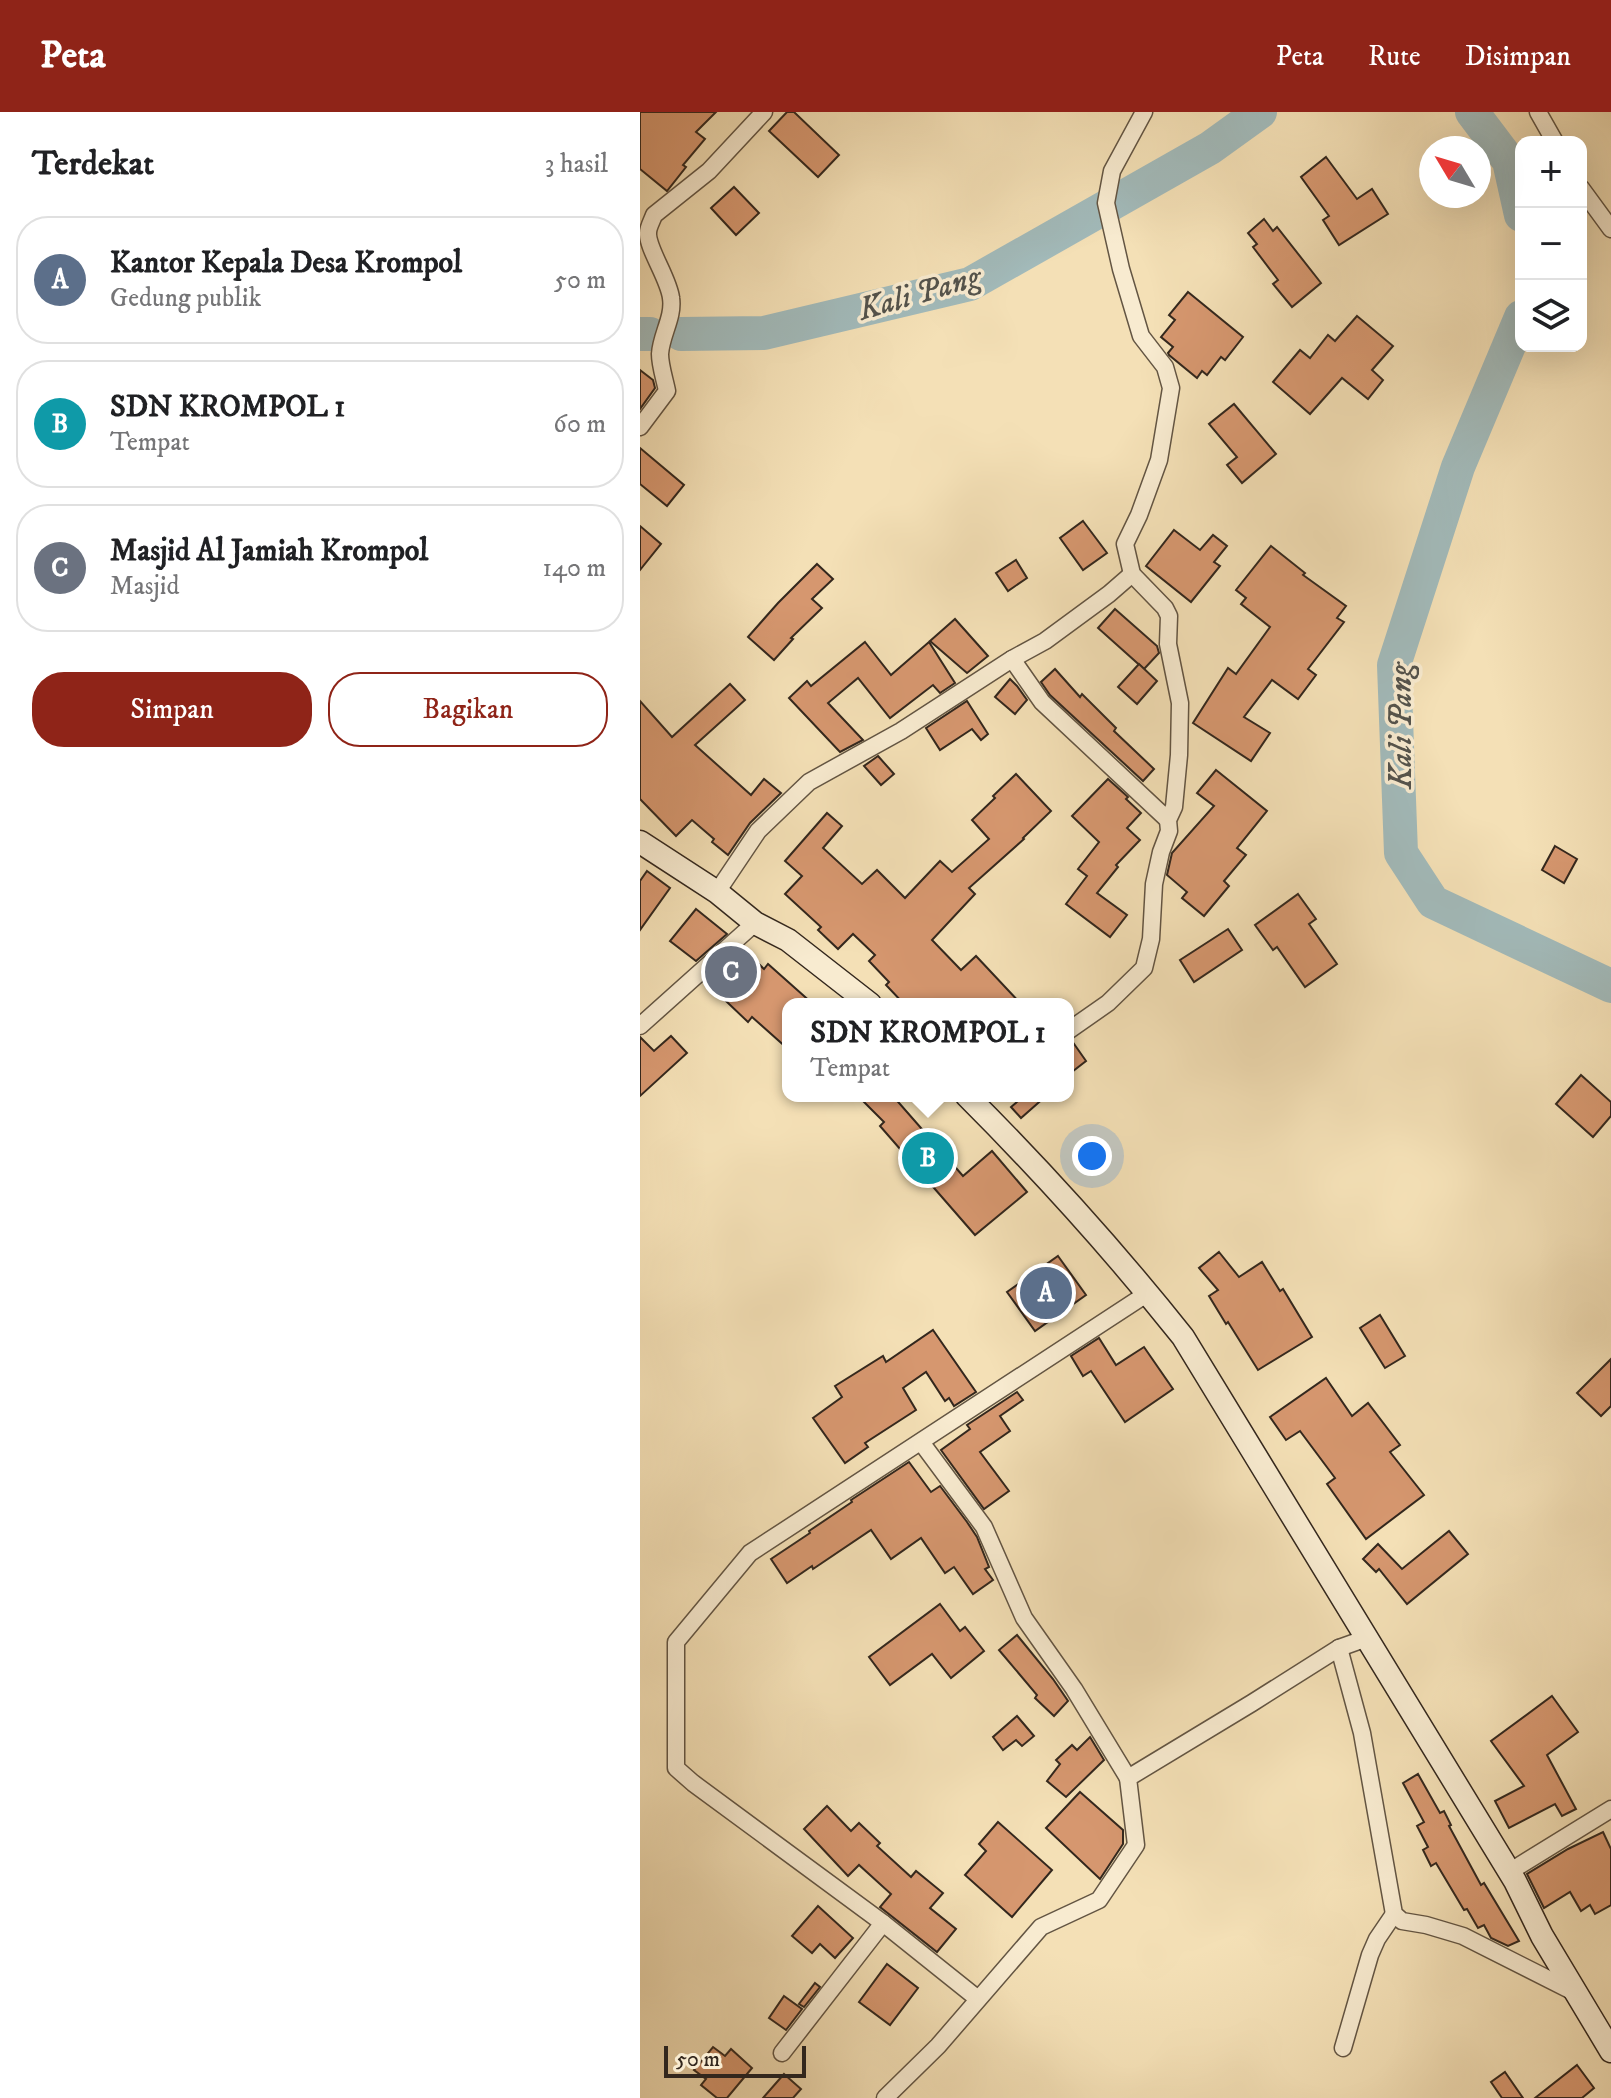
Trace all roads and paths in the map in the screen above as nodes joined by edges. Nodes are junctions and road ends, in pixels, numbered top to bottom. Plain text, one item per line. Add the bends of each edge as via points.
1 (764, 112) edge
2 (1144, 112) edge
3 (1538, 112) edge
4 (1552, 136) edge
5 (1587, 196) edge
6 (1611, 229) edge
7 (644, 233) edge
8 (640, 427) edge
9 (1132, 574) junction
10 (1012, 659) junction
11 (1168, 820) junction
12 (640, 842) edge
13 (717, 892) junction
14 (755, 923) junction
15 (862, 998) edge
16 (640, 1026) edge
17 (1074, 1027) edge
18 (979, 1102) edge
19 (1148, 1293) junction
20 (921, 1442) junction
21 (1367, 1638) junction
22 (1339, 1648) junction
23 (1128, 1778) junction
24 (1611, 1809) edge
25 (1509, 1872) junction
26 (1394, 1914) junction
27 (883, 1923) junction
28 (1574, 1992) junction
29 (978, 1999) junction
30 (1343, 2048) dead end
31 (1611, 2051) edge
32 (782, 2053) dead end
33 (885, 2098) edge

1 - 7 street via 709,171 654,215
2 - 9 street via 1112,171 1106,203 1141,336 1165,367 1171,388 1159,460 1125,544
3 - 4 street
5 - 6 street
7 - 8 street via 672,307 660,355 667,391
9 - 10 street via 1045,641
9 - 11 street via 1169,616 1168,644 1180,703 1174,807
10 - 11 street via 1042,702
10 - 13 street via 901,731 809,782 758,831
11 - 17 street via 1144,968
12 - 13 street
13 - 14 street
14 - 15 street via 788,940
14 - 16 street
18 - 19 street
19 - 20 street
19 - 21 street via 1183,1337
20 - 23 street via 984,1527 1024,1618
20 - 27 street via 750,1553 676,1642 676,1768
21 - 22 street
21 - 25 street
22 - 23 street
22 - 26 street via 1362,1733
23 - 29 street via 1136,1845 1099,1900 1041,1927
24 - 25 street
25 - 28 street
26 - 28 street via 1402,1921 1463,1936
26 - 30 street via 1370,1955
27 - 29 street
27 - 32 street
28 - 31 street
29 - 33 street

